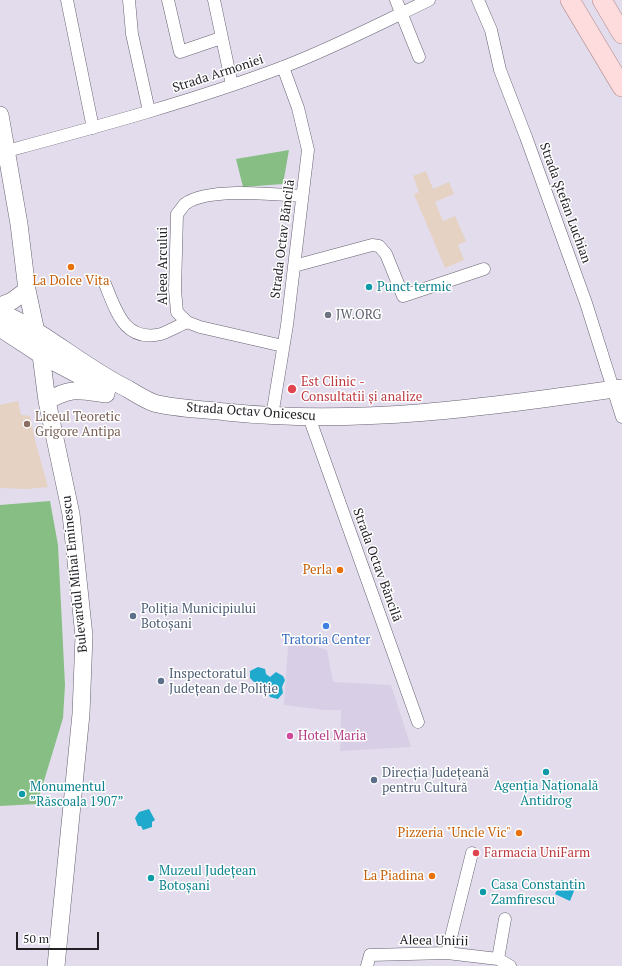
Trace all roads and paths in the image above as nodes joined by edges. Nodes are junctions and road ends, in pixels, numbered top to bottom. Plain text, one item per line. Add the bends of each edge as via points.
1 (67, 0) edge
2 (129, 0) edge
3 (168, 0) edge
4 (214, 0) edge
5 (396, 0) edge
6 (429, 0) edge
7 (478, 0) edge
8 (570, 0) edge
9 (602, 0) edge
10 (402, 13) junction
11 (622, 34) edge
12 (221, 38) junction
13 (419, 57) dead end
14 (284, 67) junction
15 (232, 85) junction
16 (622, 87) edge
17 (149, 111) junction
18 (0, 114) edge
19 (93, 128) junction
20 (7, 151) junction
21 (302, 196) junction
22 (294, 266) junction
23 (484, 268) dead end
24 (105, 284) dead end
25 (27, 290) junction
26 (0, 306) edge
27 (0, 312) edge
28 (186, 322) junction
29 (0, 328) edge
30 (36, 330) junction
31 (283, 346) junction
32 (41, 355) junction
33 (617, 389) edge
34 (117, 396) junction
35 (47, 401) junction
36 (154, 402) junction
37 (272, 416) junction
38 (309, 418) junction
39 (622, 418) edge
40 (418, 722) dead end
41 (472, 853) dead end
42 (505, 919) dead end
43 (447, 952) junction
44 (498, 959) junction
45 (369, 961) edge
46 (56, 966) edge
47 (510, 966) edge

1 - 19 street
2 - 17 street via 132,34
3 - 12 street via 180,52
4 - 12 street
5 - 10 street
6 - 10 street, Strada Armoniei
7 - 33 street, Strada Ștefan Luchian via 491,30 500,70
8 - 16 main road
9 - 11 main road
10 - 13 street
10 - 14 street, Strada Armoniei
12 - 15 street
14 - 15 street, Strada Armoniei
14 - 21 street, Strada Octav Băncilă via 298,108 308,150
15 - 17 street, Strada Armoniei
17 - 19 street, Strada Armoniei
18 - 20 main road, Bulevardul Mihai Eminescu
19 - 20 street, Strada Armoniei
20 - 25 main road, Bulevardul Mihai Eminescu
21 - 22 street, Strada Octav Băncilă
21 - 28 street, Aleea Arcului via 239,192 199,198 184,205 177,214 175,290 177,312
22 - 23 street via 379,246 386,254 403,296
22 - 31 street, Strada Octav Băncilă
24 - 28 street via 121,321 134,333 160,334
25 - 26 main road
25 - 30 main road, Bulevardul Mihai Eminescu
27 - 30 main road, Strada Octav Onicescu
28 - 31 street
29 - 32 main road
30 - 32 main road, Bulevardul Mihai Eminescu
30 - 36 main road, Strada Octav Onicescu via 101,375
31 - 37 street, Strada Octav Băncilă
32 - 34 main road
32 - 35 main road, Bulevardul Mihai Eminescu
33 - 38 main road, Strada Octav Onicescu via 423,412
33 - 39 street, Strada Ștefan Luchian
34 - 35 main road via 70,390
34 - 36 main road
35 - 46 main road, Bulevardul Mihai Eminescu via 71,514 84,636 82,714
36 - 37 main road, Strada Octav Onicescu
37 - 38 main road, Strada Octav Onicescu
38 - 40 street, Strada Octav Băncilă
41 - 43 street
42 - 44 street
43 - 44 street, Aleea Unirii
43 - 45 street, Aleea Unirii
44 - 47 street, Aleea Unirii

